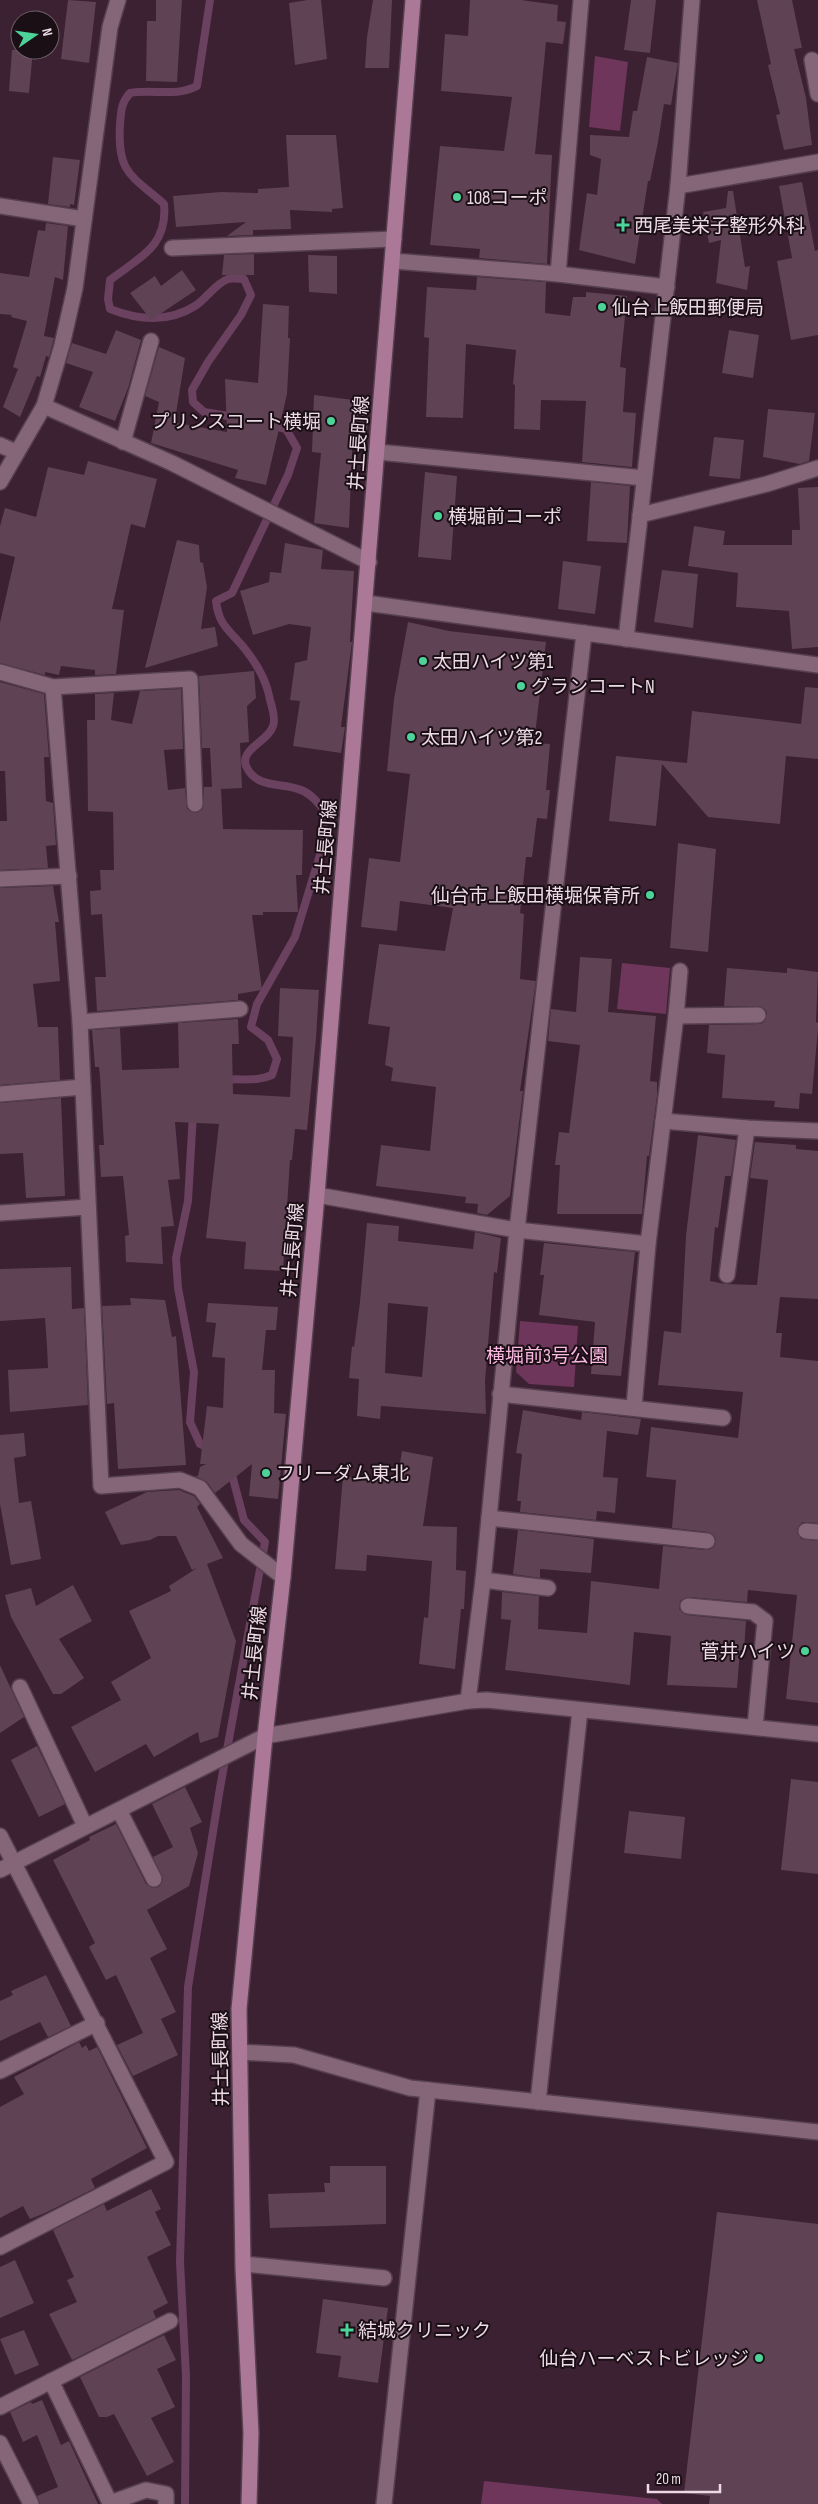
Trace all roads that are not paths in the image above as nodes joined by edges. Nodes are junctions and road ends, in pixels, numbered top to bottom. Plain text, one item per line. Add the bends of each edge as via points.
1 (118, 0) edge
2 (413, 0) edge
3 (581, 0) edge
4 (692, 0) edge
5 (812, 60) dead end
6 (818, 94) edge
7 (818, 162) edge
8 (678, 186) junction
9 (0, 206) edge
10 (84, 219) junction
11 (394, 239) junction
12 (172, 248) dead end
13 (392, 261) junction
14 (558, 274) junction
15 (667, 287) junction
16 (151, 341) dead end
17 (44, 406) junction
18 (123, 442) junction
19 (0, 445) edge
20 (16, 452) junction
21 (378, 452) junction
22 (818, 468) edge
23 (644, 478) junction
24 (0, 482) edge
25 (640, 515) junction
26 (369, 562) junction
27 (366, 602) junction
28 (584, 633) junction
29 (626, 639) junction
30 (818, 666) edge
31 (0, 672) edge
32 (53, 687) junction
33 (195, 804) dead end
34 (69, 876) junction
35 (0, 879) edge
36 (680, 971) dead end
37 (240, 1009) dead end
38 (758, 1015) dead end
39 (676, 1016) junction
40 (80, 1022) junction
41 (83, 1087) junction
42 (0, 1094) edge
43 (663, 1121) junction
44 (747, 1128) junction
45 (818, 1131) edge
46 (316, 1194) junction
47 (88, 1208) junction
48 (0, 1214) edge
49 (517, 1230) junction
50 (648, 1244) junction
51 (727, 1274) dead end
52 (500, 1394) junction
53 (634, 1407) junction
54 (724, 1418) dead end
55 (489, 1518) junction
56 (707, 1541) dead end
57 (279, 1575) junction
58 (483, 1580) junction
59 (548, 1588) dead end
60 (688, 1606) dead end
61 (20, 1686) dead end
62 (468, 1701) junction
63 (580, 1710) junction
64 (755, 1727) junction
65 (818, 1734) edge
66 (265, 1736) junction
67 (119, 1810) junction
68 (86, 1826) junction
69 (0, 1836) edge
70 (14, 1863) junction
71 (0, 1870) edge
72 (154, 1880) dead end
73 (97, 2023) junction
74 (240, 2052) junction
75 (0, 2072) edge
76 (428, 2090) junction
77 (538, 2102) junction
78 (818, 2132) edge
79 (0, 2248) edge
80 (244, 2264) junction
81 (384, 2278) dead end
82 (170, 2321) dead end
83 (51, 2381) junction
84 (0, 2407) edge
85 (0, 2443) edge
86 (31, 2504) edge
87 (166, 2504) edge
88 (249, 2504) edge
89 (384, 2504) edge

1 - 10 street via 110,27
2 - 11 main road, 井土長町線
3 - 14 street
4 - 8 street
5 - 6 street
7 - 8 street
8 - 15 street
9 - 10 street
10 - 17 street via 75,288
11 - 12 street
11 - 13 main road, 井土長町線
13 - 14 street
13 - 21 main road, 井土長町線
14 - 15 street
15 - 23 street
16 - 18 street
17 - 18 street
17 - 20 street
18 - 26 street
19 - 20 street
20 - 24 street
21 - 23 street
21 - 26 main road, 井土長町線
22 - 25 street via 768,484
23 - 25 street
25 - 29 street
26 - 27 main road, 井土長町線
27 - 28 street
27 - 46 main road, 井土長町線
28 - 29 street
28 - 49 street
29 - 30 street
31 - 32 street
32 - 33 street via 190,679
32 - 34 street
34 - 35 street
34 - 40 street
36 - 39 street
37 - 40 street
38 - 39 street
39 - 43 street
40 - 41 street
41 - 42 street
41 - 47 street
43 - 44 street
43 - 50 street
44 - 45 street
44 - 51 street
46 - 49 street
46 - 57 main road, 井土長町線
47 - 48 street
47 - 57 street via 101,1486 180,1480 200,1488 241,1544
49 - 50 street
49 - 52 street
50 - 53 street
52 - 53 street
52 - 55 street
53 - 54 street
55 - 56 street
55 - 58 street
57 - 66 main road, 井土長町線
58 - 59 street
58 - 62 street
60 - 64 street via 753,1612 765,1621
61 - 68 street
62 - 63 street via 487,1700
62 - 66 street
63 - 64 street
63 - 77 street
64 - 65 street
66 - 67 street
66 - 74 main road, 井土長町線 via 239,2009
67 - 68 street
67 - 72 street
68 - 70 street
69 - 70 street
70 - 71 street
70 - 73 street
73 - 75 street
73 - 79 street via 166,2162
74 - 76 street via 294,2055 410,2088
74 - 80 main road, 井土長町線
76 - 77 street
76 - 89 street
77 - 78 street
80 - 81 street
80 - 88 main road, 井土長町線 via 251,2433
82 - 83 street
83 - 84 street
83 - 87 street via 110,2503 146,2490 166,2494
85 - 86 street

